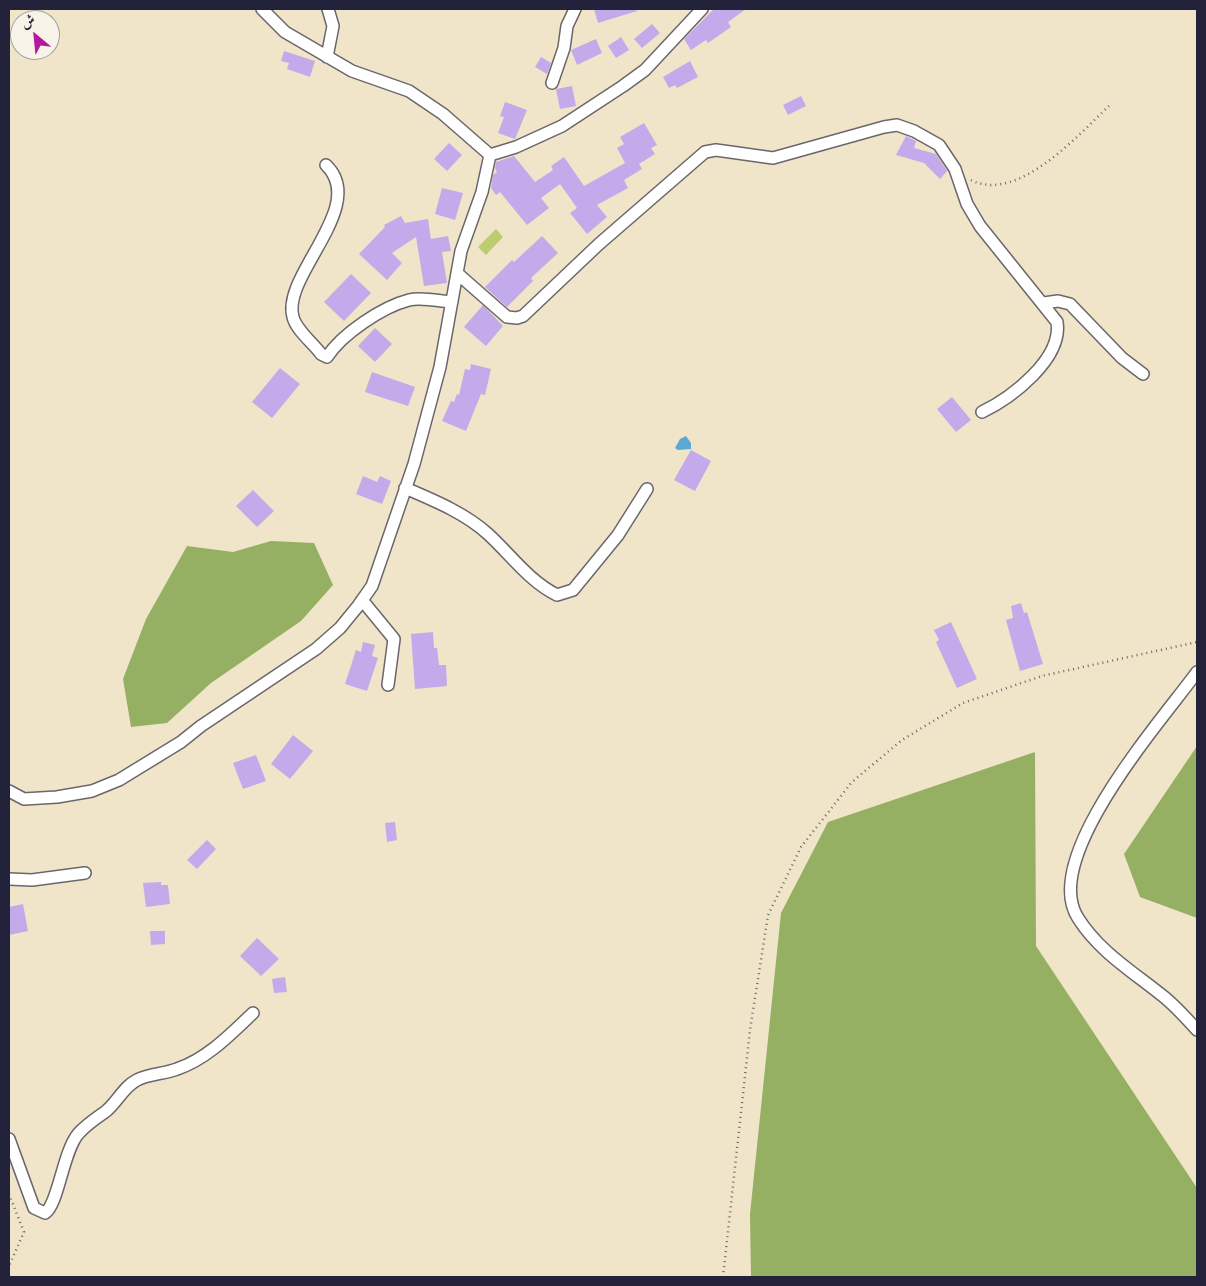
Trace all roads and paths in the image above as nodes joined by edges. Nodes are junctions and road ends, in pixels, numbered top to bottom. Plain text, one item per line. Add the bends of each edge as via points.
1 (262, 9) edge
2 (328, 9) edge
3 (575, 9) edge
4 (702, 9) edge
5 (327, 57) junction
6 (552, 83) dead end
7 (1109, 106) dead end
8 (490, 155) junction
9 (326, 165) dead end
10 (956, 173) junction
11 (458, 274) junction
12 (452, 302) junction
13 (1044, 304) junction
14 (1143, 374) dead end
15 (982, 412) dead end
16 (404, 488) junction
17 (647, 489) dead end
18 (362, 600) junction
19 (1197, 642) edge
20 (1197, 672) edge
21 (388, 685) dead end
22 (9, 791) edge
23 (84, 873) dead end
24 (9, 879) edge
25 (253, 1013) dead end
26 (1197, 1030) edge
27 (9, 1138) edge
28 (9, 1194) edge
29 (9, 1266) edge
30 (723, 1277) edge

1 - 5 street via 285,32
2 - 5 street via 334,26
3 - 6 street via 567,26 564,48
4 - 8 street via 645,70 623,86 562,126
5 - 8 street via 352,71 409,91 443,114
7 - 10 path via 1056,155 1030,174 994,185 976,183
8 - 11 street via 482,192 461,252
9 - 12 street via 332,171 337,187 335,209 293,306 295,322 321,354 327,357 334,346 354,329 393,306 411,299
10 - 11 street via 939,145 896,125 773,158 710,150 696,158 599,244 523,316 507,317
10 - 13 street via 967,204 980,226
11 - 12 street
12 - 16 street via 440,367 414,464
13 - 14 street via 1058,301 1070,304 1122,358
13 - 15 street via 1057,322 1058,330 1051,350 1033,376 1003,402
16 - 17 street via 439,502 487,533 543,588 557,595 573,590 618,535
16 - 18 street via 372,586
18 - 21 street via 394,639
18 - 22 street via 340,628 316,649 166,752 119,780 92,791 57,797 24,799
19 - 30 path via 1042,676 963,703 902,740 852,782 800,847 768,915 750,1030
20 - 26 street via 1105,795 1078,852 1072,904 1077,917 1093,938 1161,994
23 - 24 street via 32,880
25 - 27 street via 221,1044 179,1069 136,1080 77,1135 64,1163 54,1201 45,1213 34,1208
28 - 29 path via 24,1232

